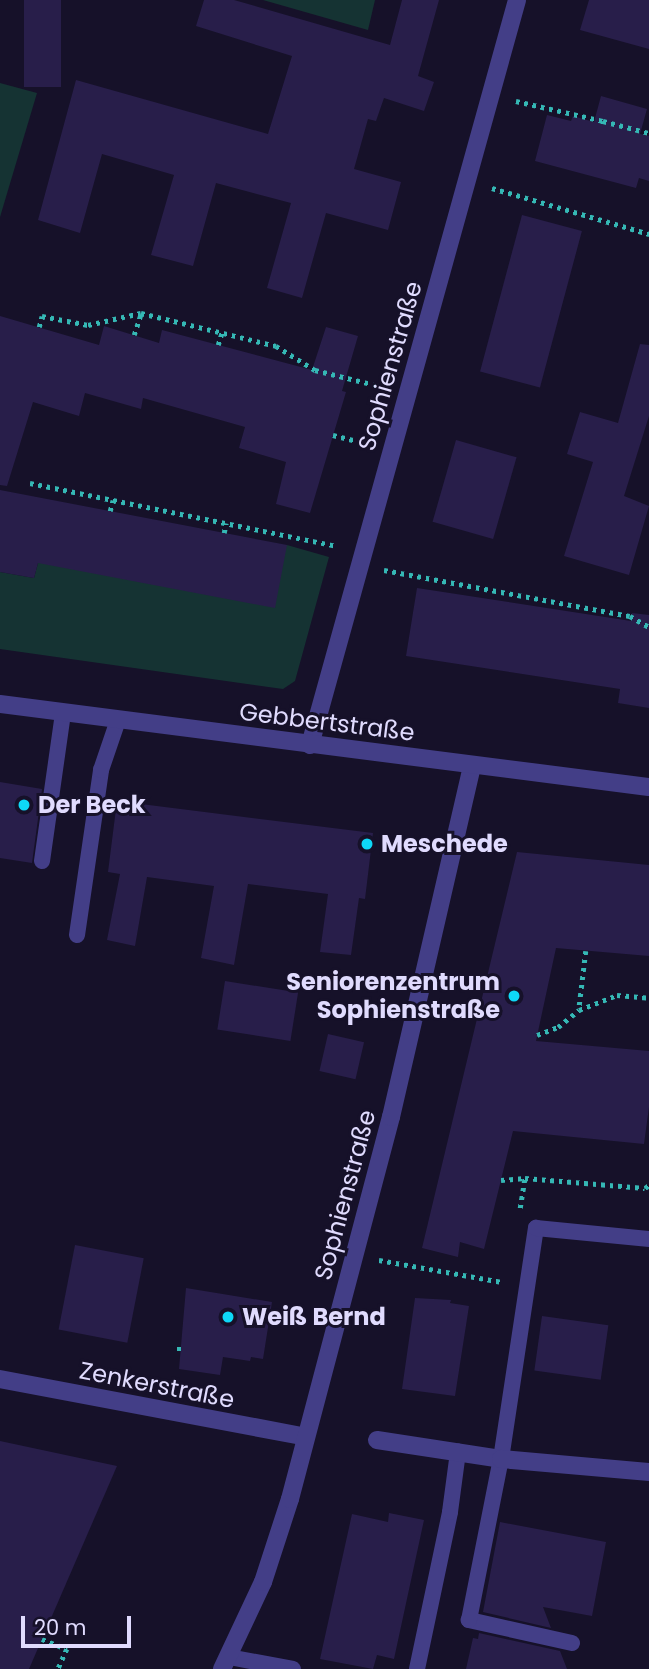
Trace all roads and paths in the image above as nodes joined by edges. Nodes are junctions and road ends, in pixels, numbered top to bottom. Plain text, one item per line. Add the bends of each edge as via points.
1 (517, 0) edge
2 (510, 100) dead end
3 (649, 133) edge
4 (467, 181) junction
5 (649, 234) edge
6 (141, 313) junction
7 (39, 327) dead end
8 (222, 332) junction
9 (134, 335) dead end
10 (218, 345) dead end
11 (408, 393) junction
12 (30, 483) dead end
13 (113, 500) junction
14 (110, 511) dead end
15 (226, 523) junction
16 (224, 533) dead end
17 (361, 559) junction
18 (649, 627) edge
19 (0, 704) edge
20 (63, 713) junction
21 (118, 720) junction
22 (310, 745) junction
23 (472, 765) junction
24 (649, 787) edge
25 (42, 861) dead end
26 (77, 935) dead end
27 (586, 950) dead end
28 (649, 998) edge
29 (579, 1010) junction
30 (537, 1035) dead end
31 (525, 1178) junction
32 (501, 1180) dead end
33 (649, 1185) edge
34 (519, 1216) dead end
35 (649, 1239) edge
36 (354, 1256) junction
37 (508, 1278) dead end
38 (0, 1379) edge
39 (306, 1437) junction
40 (377, 1440) dead end
41 (458, 1452) junction
42 (501, 1459) junction
43 (649, 1472) edge
44 (42, 1639) dead end
45 (572, 1643) dead end
46 (225, 1663) edge
47 (58, 1669) edge
48 (293, 1669) edge
49 (417, 1669) edge

1 - 4 street, Sophienstraße
2 - 3 path
4 - 5 path
4 - 11 street, Sophienstraße
6 - 7 path via 88,325 43,316
6 - 8 path
6 - 9 path
8 - 10 path
8 - 11 path via 276,346 315,370
11 - 17 street, Sophienstraße
12 - 13 path
13 - 14 path
13 - 15 path
15 - 16 path
15 - 17 path
17 - 18 path via 630,616
17 - 22 street, Sophienstraße
19 - 20 street, Gebbertstraße
20 - 21 street, Gebbertstraße
20 - 25 lane
21 - 22 street, Gebbertstraße
21 - 26 lane via 101,770
22 - 23 street, Gebbertstraße
23 - 24 street, Gebbertstraße
23 - 36 street, Sophienstraße
27 - 29 path
28 - 29 path via 617,995
29 - 30 path via 558,1027
31 - 32 path
31 - 33 path
31 - 34 path
35 - 42 lane via 536,1228
36 - 37 path via 502,1282
36 - 39 street, Sophienstraße
38 - 39 street, Zenkerstraße
39 - 46 street, Sophienstraße via 263,1583
40 - 41 street
41 - 42 street
41 - 49 lane
42 - 43 street
42 - 45 lane via 469,1620
44 - 47 path via 66,1649
46 - 48 lane

